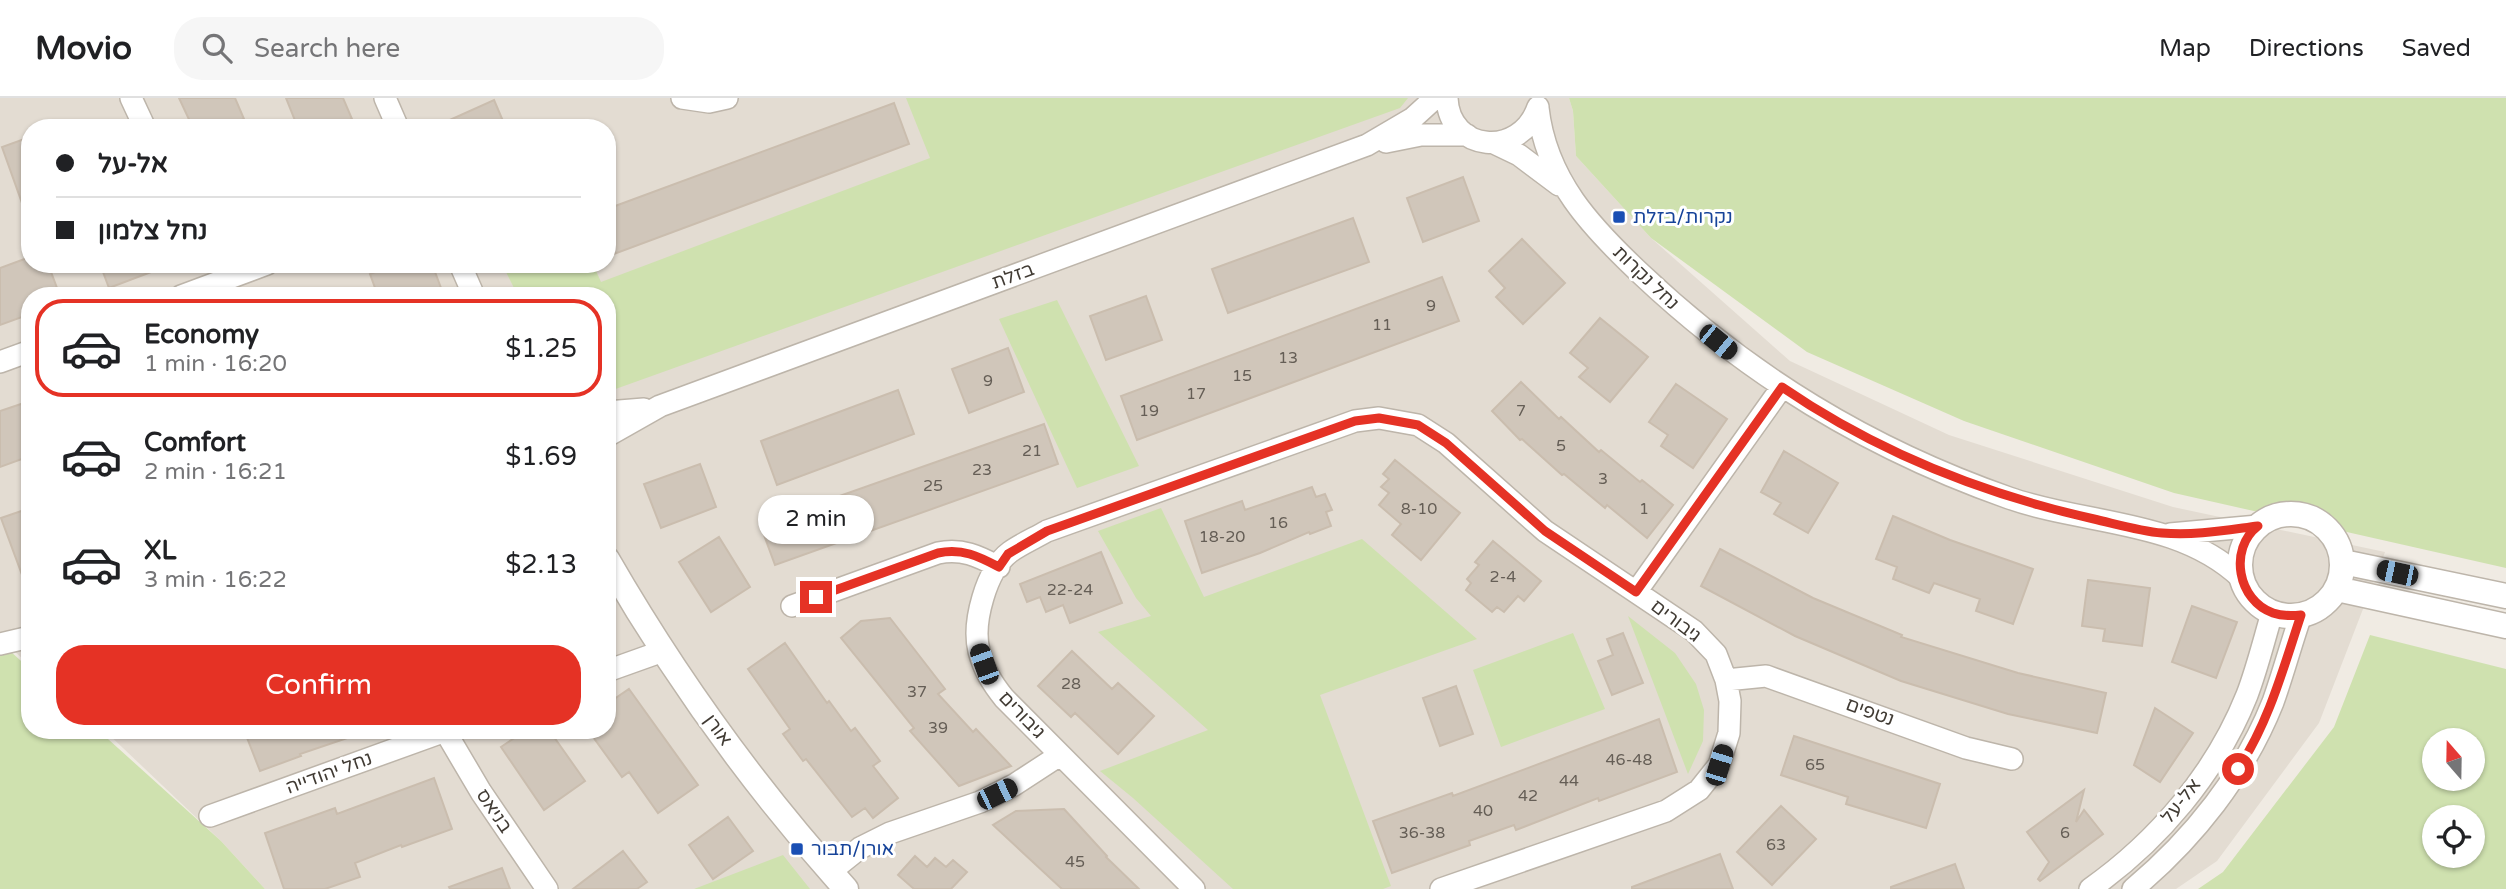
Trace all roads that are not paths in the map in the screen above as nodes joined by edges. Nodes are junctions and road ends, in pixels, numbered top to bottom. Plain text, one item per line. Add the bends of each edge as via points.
1 (131, 98) edge
2 (385, 98) edge
3 (682, 98) edge
4 (727, 98) edge
5 (1435, 98) edge
6 (1447, 98) edge
7 (1539, 103) edge
8 (141, 119) edge
9 (394, 119) edge
10 (1467, 135) junction
11 (1494, 143) junction
12 (1367, 145) junction
13 (1564, 188) junction
14 (214, 273) edge
15 (194, 287) edge
16 (21, 354) edge
17 (0, 362) edge
18 (1782, 387) junction
19 (660, 406) junction
20 (616, 411) edge
21 (616, 431) edge
22 (2258, 526) junction
23 (2161, 533) junction
24 (2343, 562) junction
25 (999, 567) junction
26 (616, 574) edge
27 (2241, 578) junction
28 (2337, 589) junction
29 (1636, 592) junction
30 (2506, 596) edge
31 (792, 606) dead end
32 (2272, 613) junction
33 (2301, 615) junction
34 (2506, 626) edge
35 (21, 639) edge
36 (0, 644) edge
37 (663, 651) junction
38 (616, 668) edge
39 (1727, 680) junction
40 (422, 739) edge
41 (452, 739) edge
42 (1060, 755) junction
43 (2012, 759) dead end
44 (209, 816) dead end
45 (838, 880) edge
46 (547, 889) edge
47 (1194, 889) edge
48 (1441, 889) edge
49 (2090, 889) edge
50 (2133, 889) edge

1 - 8 street
2 - 9 street
3 - 4 street via 709,102
5 - 12 street, בזלת via 1413,118
6 - 10 street via 1451,116
7 - 11 street via 1521,134
7 - 13 street, נחל נקרות via 1543,138
10 - 11 street, בזלת
10 - 12 street, בזלת via 1421,135
11 - 13 street, נחל נקרות
12 - 19 street, בזלת
13 - 18 street, נחל נקרות via 1621,255 1681,312
14 - 15 street
16 - 17 street
18 - 23 street, נחל נקרות via 1866,437 1939,471 2012,499
18 - 29 street
19 - 20 street, בזלת
19 - 21 street, בזלת
22 - 23 street, נחל נקרות
22 - 24 street via 2283,514 2316,520 2330,530
22 - 27 street via 2244,544
23 - 27 street, נחל נקרות via 2205,552
24 - 28 street
24 - 30 street
25 - 29 street, גיבורים via 1008,554 1047,531 1355,421 1379,418 1418,425 1446,443 1545,531
25 - 31 street via 952,550
25 - 42 street, גיבורים via 987,583 978,618 978,649 989,680
26 - 37 street, אורן
27 - 32 street via 2252,599
28 - 33 street via 2321,606
28 - 34 street
29 - 39 street, גיבורים via 1694,631 1716,654
32 - 33 street
32 - 49 street, אל-על via 2247,694 2226,739 2183,804 2144,846
33 - 50 street, אל-על via 2253,747 2204,820
35 - 36 street
37 - 38 street
37 - 45 street, אורן via 745,766
39 - 43 street, נטפים via 1766,676 1966,748
39 - 48 street, גיבורים via 1729,733 1719,765 1699,790 1666,811
40 - 44 street, נחל יהודייה
41 - 46 street, בניאס via 481,792
42 - 45 street via 980,802 860,848
42 - 47 street, גיבורים

